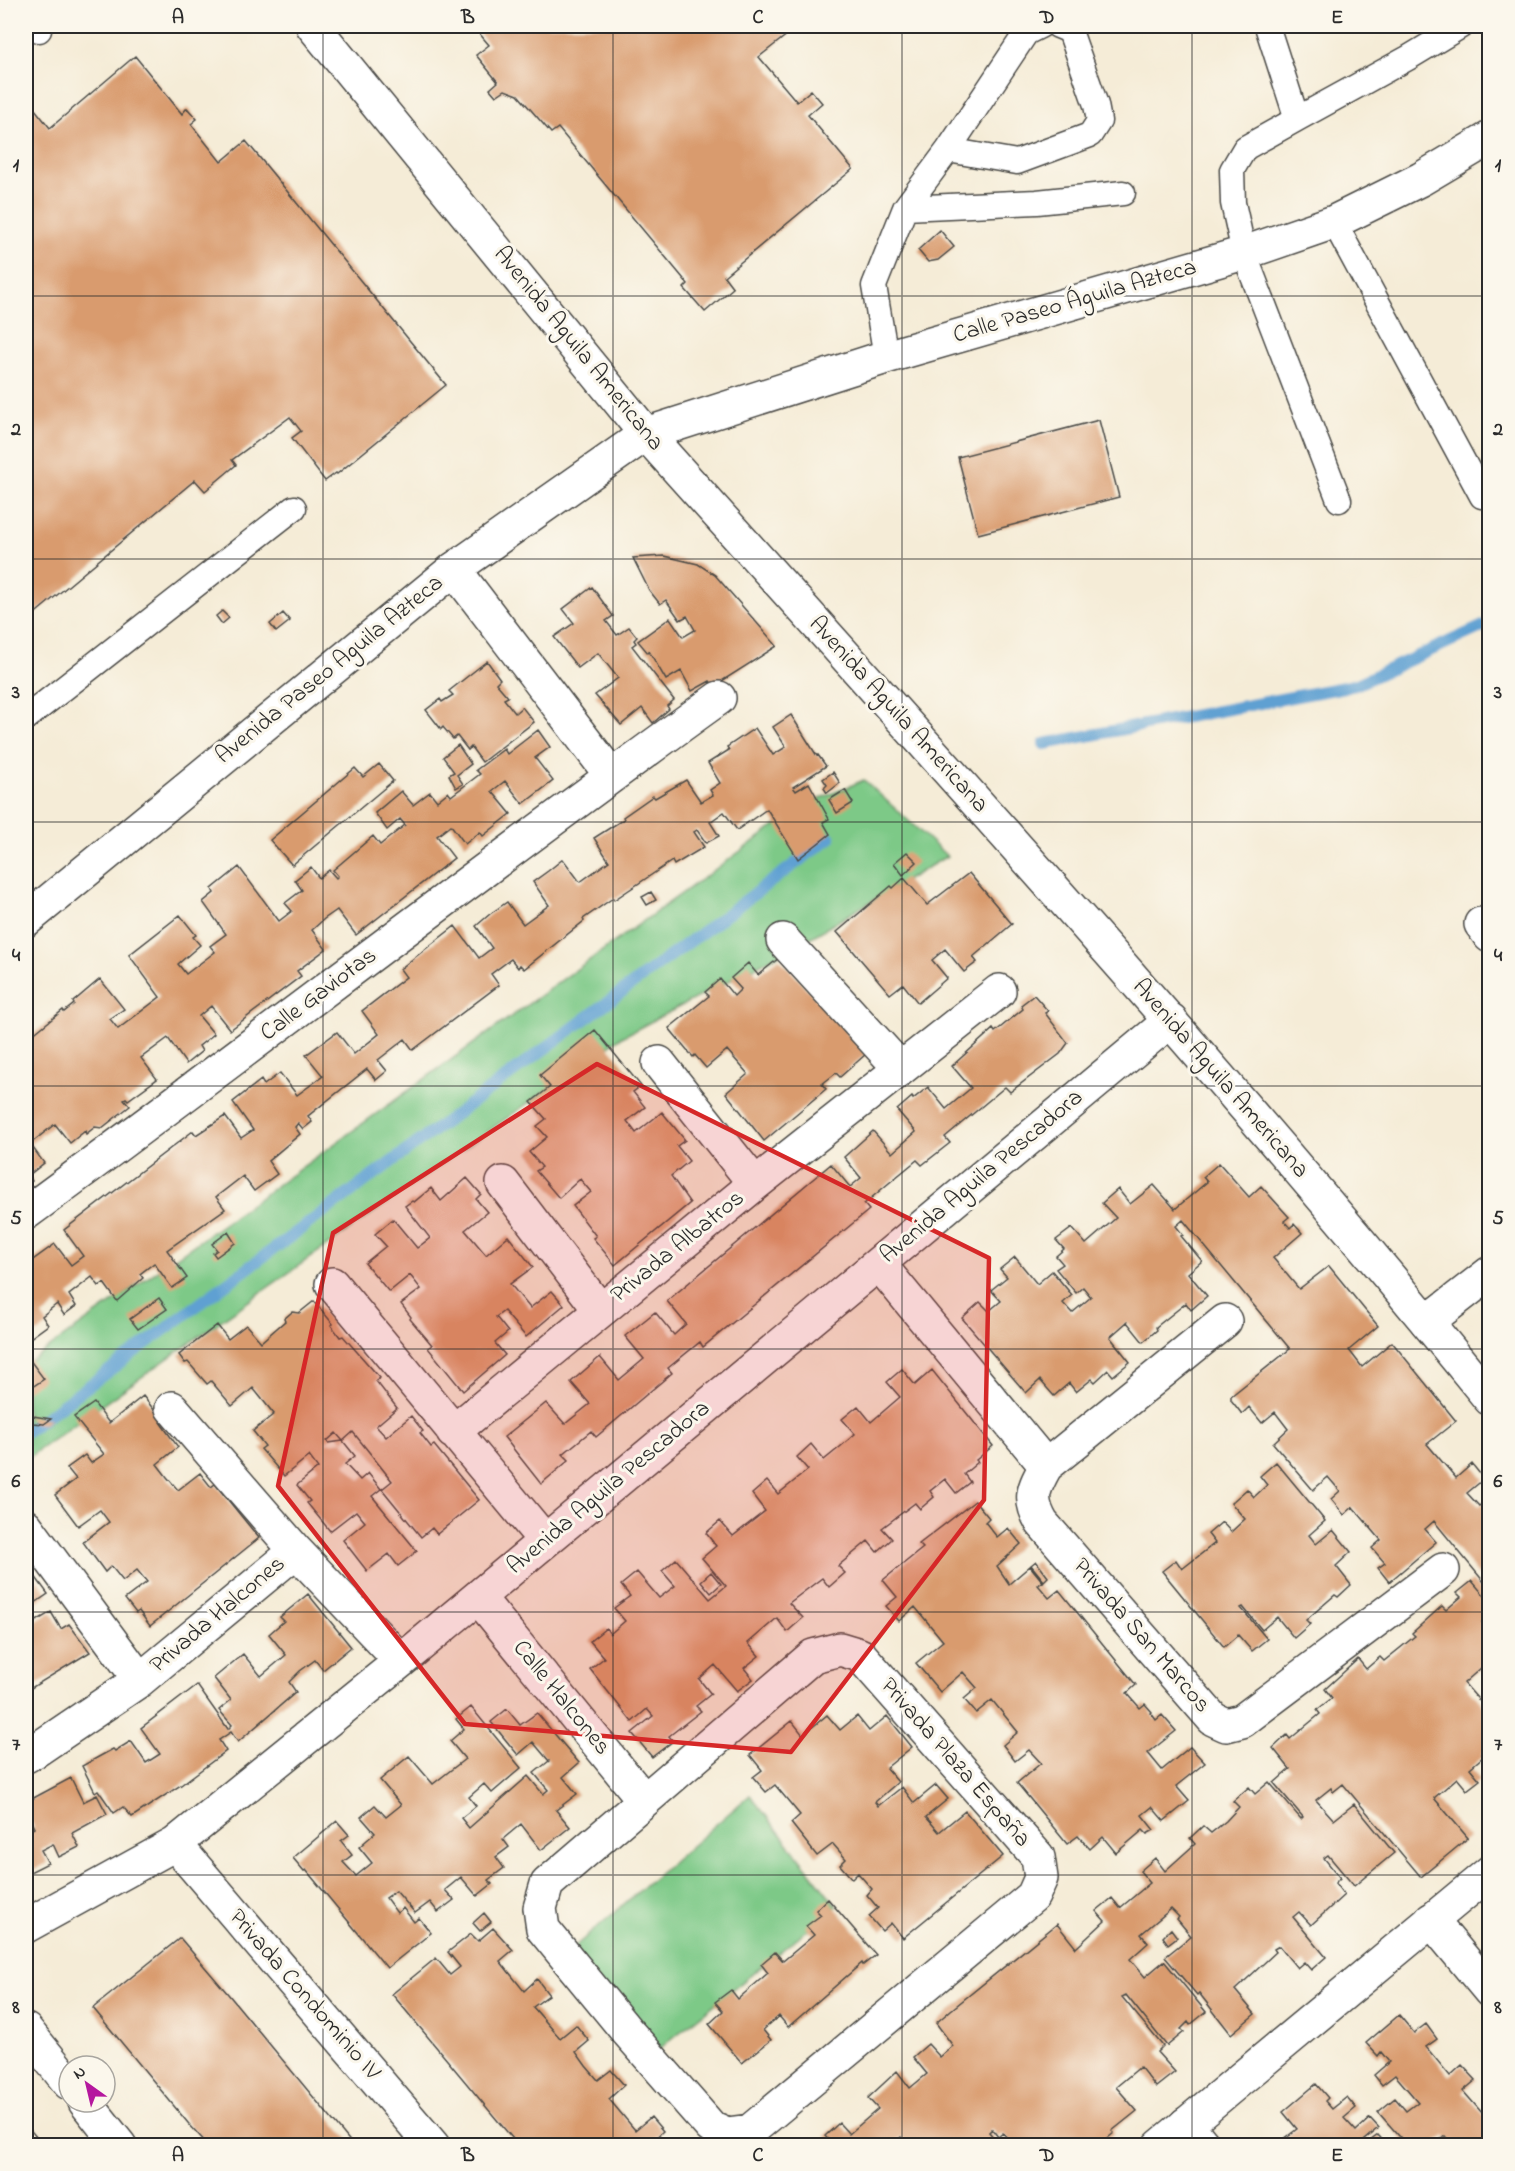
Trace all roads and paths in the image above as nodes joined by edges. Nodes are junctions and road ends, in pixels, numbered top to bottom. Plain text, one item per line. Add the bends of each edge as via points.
1 (313, 26) edge
2 (1040, 26) edge
3 (1058, 26) edge
4 (1267, 26) edge
5 (1461, 26) edge
6 (1297, 119) junction
7 (1490, 138) edge
8 (948, 150) junction
9 (1123, 193) dead end
10 (905, 208) junction
11 (1334, 222) junction
12 (1244, 253) junction
13 (886, 357) junction
14 (646, 434) junction
15 (1482, 496) dead end
16 (1339, 500) dead end
17 (294, 508) dead end
18 (454, 569) junction
19 (719, 698) dead end
20 (26, 718) edge
21 (611, 775) junction
22 (26, 920) edge
23 (783, 940) dead end
24 (999, 991) dead end
25 (1171, 1020) junction
26 (660, 1063) dead end
27 (900, 1068) junction
28 (503, 1183) dead end
29 (755, 1184) junction
30 (26, 1213) edge
31 (879, 1264) junction
32 (1490, 1273) edge
33 (333, 1284) dead end
34 (600, 1310) junction
35 (1225, 1321) dead end
36 (1427, 1322) junction
37 (1490, 1399) edge
38 (172, 1408) dead end
39 (453, 1432) junction
40 (1046, 1466) junction
41 (26, 1526) edge
42 (546, 1541) junction
43 (297, 1551) junction
44 (1443, 1570) dead end
45 (478, 1597) junction
46 (401, 1661) junction
47 (140, 1680) junction
48 (26, 1756) edge
49 (644, 1800) junction
50 (175, 1844) junction
51 (1490, 1872) edge
52 (1431, 1920) junction
53 (26, 1926) edge
54 (1490, 1991) edge
55 (26, 2030) edge
56 (57, 2068) edge
57 (95, 2114) edge
58 (1195, 2135) edge
59 (120, 2145) edge
60 (433, 2145) edge
61 (1160, 2145) edge

1 - 14 street, Avenida Aguila Americana
2 - 8 lane via 1026,33
3 - 8 lane via 1070,31 1096,105 1099,121 1090,135 1017,162
4 - 6 lane
5 - 6 lane
6 - 12 lane via 1245,148 1232,170 1233,203
7 - 11 street, Calle Paseo Águila Azteca via 1422,179
8 - 10 lane
9 - 10 lane via 1037,202
10 - 13 lane via 874,286
11 - 12 street, Calle Paseo Águila Azteca
11 - 15 lane
12 - 13 street, Calle Paseo Águila Azteca
12 - 16 lane
13 - 14 street, Calle Paseo Águila Azteca
14 - 18 street, Avenida Paseo Aguila Azteca
14 - 25 street, Avenida Aguila Americana
17 - 20 lane
18 - 21 street
18 - 22 street, Avenida Paseo Aguila Azteca
19 - 21 street, Calle Gaviotas
21 - 30 street, Calle Gaviotas
23 - 27 street
24 - 27 street, Privada Albatros
25 - 31 street, Avenida Aguila Pescadora
25 - 36 street, Avenida Aguila Americana
26 - 29 street, Privada Albatros
27 - 29 street, Privada Albatros
28 - 34 street, Privada Albatros
29 - 34 street, Privada Albatros
31 - 40 street
31 - 42 street, Avenida Aguila Pescadora
32 - 36 street
33 - 39 street
34 - 39 street, Privada Albatros
35 - 40 street, Privada San Marcos
36 - 37 street, Avenida Aguila Americana
38 - 43 street, Privada Halcones
39 - 42 street
40 - 44 street, Privada San Marcos via 1035,1486 1034,1509 1042,1523 1213,1719 1226,1725 1242,1721
41 - 47 street, Privada Halcones
42 - 45 street, Avenida Aguila Pescadora
43 - 46 street, Privada Halcones
43 - 47 street, Privada Halcones
45 - 46 street, Avenida Aguila Pescadora
45 - 49 street, Calle Halcones
46 - 50 street, Avenida Aguila Pescadora
47 - 48 street, Privada Halcones
49 - 49 street, Privada Plaza España via 547,1884 540,1908 543,1929 711,2127 727,2134 750,2130 1033,1896 1041,1878 1038,1857 860,1655 840,1649 813,1656
50 - 53 street, Avenida Aguila Pescadora
50 - 60 street, Privada Condominio IV
51 - 52 street
52 - 54 street
52 - 58 street
55 - 56 street
57 - 59 street
58 - 61 street

